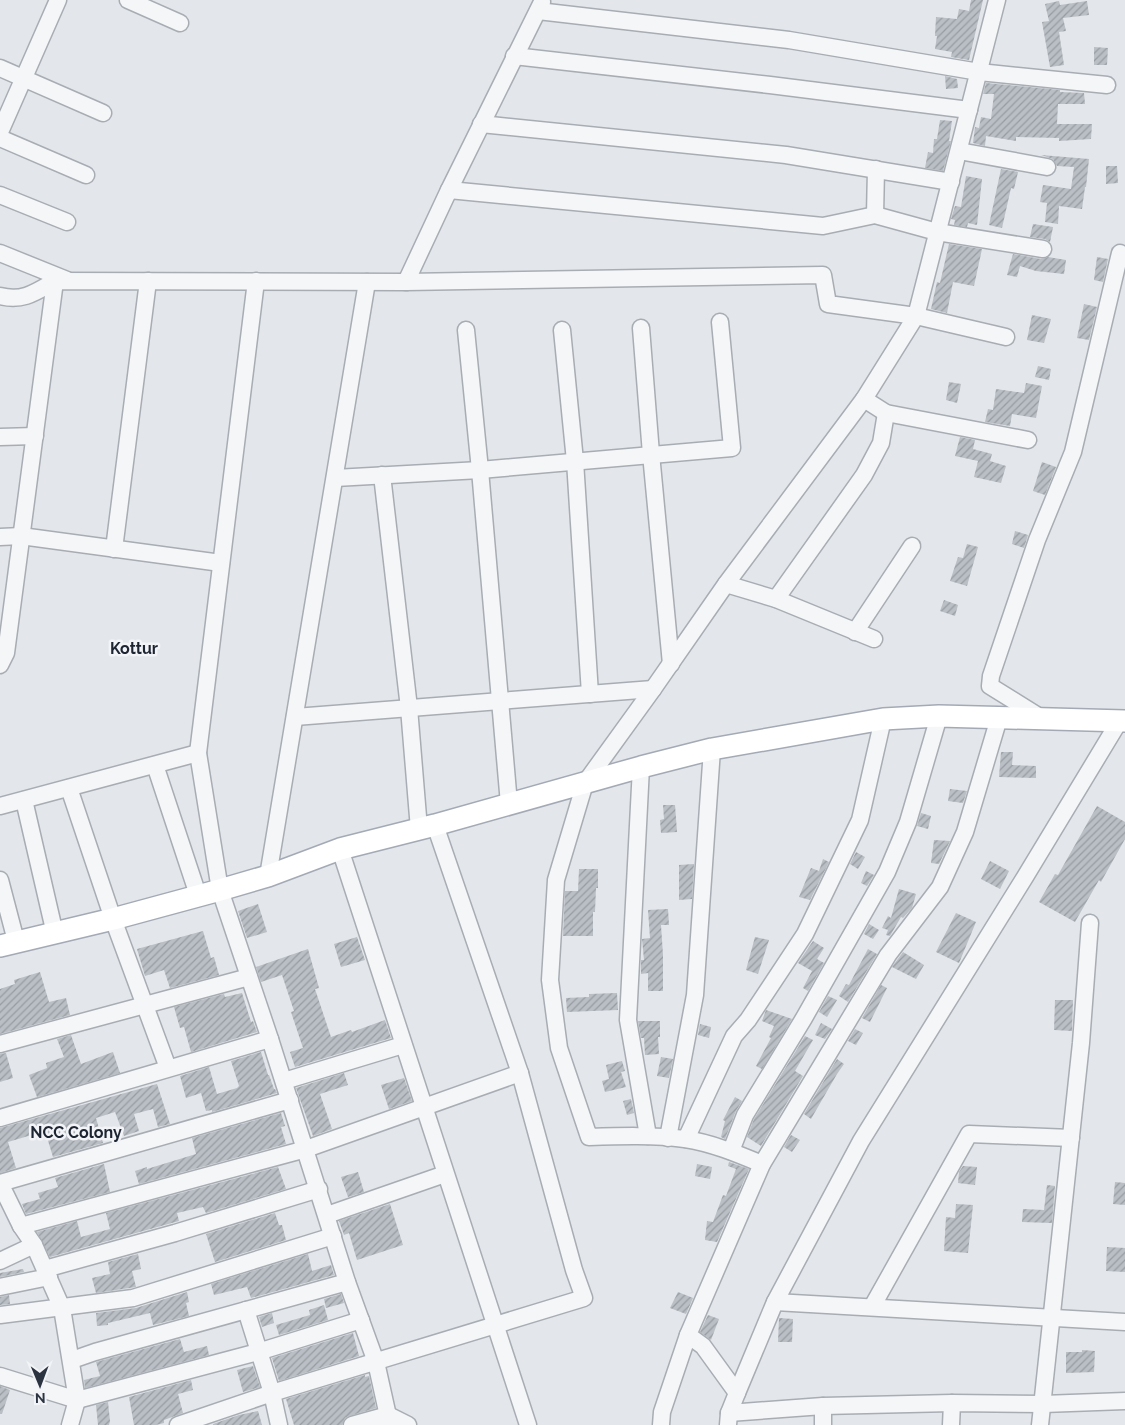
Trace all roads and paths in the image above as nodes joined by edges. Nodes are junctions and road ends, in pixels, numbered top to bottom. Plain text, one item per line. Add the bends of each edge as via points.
1 (58, 0) edge
2 (128, 0) edge
3 (997, 0) edge
4 (541, 5) edge
5 (180, 23) dead end
6 (514, 56) junction
7 (0, 68) edge
8 (979, 72) junction
9 (24, 78) junction
10 (1107, 85) dead end
11 (969, 110) junction
12 (103, 113) dead end
13 (481, 124) junction
14 (0, 132) edge
15 (0, 138) edge
16 (958, 151) junction
17 (1047, 168) dead end
18 (876, 169) junction
19 (86, 175) dead end
20 (951, 182) junction
21 (449, 190) junction
22 (0, 195) edge
23 (876, 215) junction
24 (67, 222) dead end
25 (937, 232) junction
26 (1043, 249) dead end
27 (0, 253) edge
28 (1120, 253) dead end
29 (62, 281) junction
30 (148, 281) junction
31 (256, 281) junction
32 (367, 282) junction
33 (406, 282) junction
34 (0, 296) edge
35 (916, 316) junction
36 (720, 322) dead end
37 (641, 328) dead end
38 (466, 330) dead end
39 (562, 330) dead end
40 (1006, 337) dead end
41 (864, 399) junction
42 (886, 413) junction
43 (35, 436) junction
44 (0, 437) edge
45 (1028, 440) dead end
46 (651, 454) junction
47 (575, 460) junction
48 (480, 470) junction
49 (382, 475) junction
50 (335, 478) junction
51 (21, 536) junction
52 (0, 537) edge
53 (912, 546) dead end
54 (114, 549) junction
55 (221, 563) junction
56 (726, 584) junction
57 (776, 599) junction
58 (5, 627) edge
59 (855, 632) junction
60 (874, 639) dead end
61 (670, 664) junction
62 (0, 665) edge
63 (653, 690) junction
64 (590, 694) junction
65 (500, 701) junction
66 (409, 708) junction
67 (939, 716) junction
68 (296, 717) junction
69 (999, 718) junction
70 (883, 719) junction
71 (1043, 719) junction
72 (1122, 721) edge
73 (712, 749) junction
74 (198, 753) junction
75 (155, 765) junction
76 (641, 767) junction
77 (585, 783) junction
78 (69, 788) junction
79 (24, 800) junction
80 (508, 804) junction
81 (0, 806) edge
82 (427, 827) junction
83 (340, 849) junction
84 (268, 876) junction
85 (0, 880) edge
86 (220, 890) junction
87 (198, 895) junction
88 (113, 919) junction
89 (1090, 923) dead end
90 (55, 934) junction
91 (8, 944) edge
92 (249, 977) junction
93 (145, 1005) junction
94 (270, 1039) junction
95 (0, 1044) edge
96 (403, 1045) junction
97 (168, 1068) junction
98 (520, 1073) junction
99 (284, 1081) junction
100 (290, 1100) junction
101 (423, 1107) junction
102 (0, 1118) edge
103 (648, 1136) junction
104 (668, 1138) junction
105 (1071, 1138) junction
106 (686, 1139) junction
107 (306, 1149) junction
108 (731, 1151) junction
109 (762, 1164) junction
110 (445, 1174) junction
111 (318, 1189) junction
112 (327, 1215) junction
113 (21, 1226) junction
114 (333, 1236) junction
115 (34, 1245) junction
116 (0, 1262) edge
117 (47, 1273) junction
118 (347, 1282) junction
119 (0, 1287) edge
120 (775, 1302) junction
121 (872, 1307) junction
122 (62, 1308) junction
123 (246, 1310) junction
124 (0, 1315) edge
125 (1051, 1318) junction
126 (361, 1320) junction
127 (1125, 1322) edge
128 (494, 1325) junction
129 (688, 1335) junction
130 (258, 1352) junction
131 (72, 1360) junction
132 (376, 1362) junction
133 (0, 1376) edge
134 (272, 1393) junction
135 (737, 1393) junction
136 (77, 1400) junction
137 (1125, 1401) edge
138 (952, 1403) junction
139 (1042, 1404) junction
140 (823, 1406) junction
141 (729, 1419) edge
142 (389, 1420) edge
143 (70, 1425) edge
144 (178, 1425) edge
145 (279, 1425) edge
146 (352, 1425) edge
147 (408, 1425) edge
148 (528, 1425) edge
149 (661, 1425) edge
150 (823, 1425) edge
151 (951, 1425) edge
152 (1040, 1425) edge

1 - 9 street
2 - 5 street
3 - 8 street
4 - 6 street
4 - 8 street via 789,40
6 - 11 street
6 - 13 street
7 - 9 street
8 - 10 street
8 - 11 street
9 - 12 street
9 - 14 street
11 - 16 street
13 - 18 street via 786,155
13 - 21 street
15 - 19 street
16 - 17 street
16 - 20 street
18 - 20 street
18 - 23 street
20 - 25 street
21 - 23 street via 823,226
21 - 33 street
22 - 24 street
23 - 25 street
25 - 26 street
25 - 35 street
27 - 29 street
28 - 71 street via 1073,452 1037,540 991,676 990,686
29 - 30 street
29 - 34 street via 30,296 9,299
29 - 43 street
30 - 31 street
30 - 54 street
31 - 32 street
31 - 55 street
32 - 33 street
32 - 50 street
33 - 35 street via 822,275 828,304
35 - 40 street
35 - 41 street
36 - 46 street via 732,448
37 - 46 street
38 - 48 street
39 - 47 street
41 - 42 street
41 - 56 street
42 - 45 street
42 - 57 street via 881,443 864,474
43 - 44 street
43 - 51 street
46 - 47 street
46 - 61 street
47 - 48 street
47 - 64 street
48 - 49 street
48 - 65 street
49 - 50 street
49 - 66 street
50 - 68 street
51 - 52 street
51 - 54 street
51 - 58 street
53 - 59 street
54 - 55 street
55 - 74 street
56 - 57 street
56 - 61 street
57 - 59 street
58 - 62 street via 6,653
59 - 60 street
61 - 63 street
63 - 64 street
63 - 77 street
64 - 65 street
65 - 66 street
65 - 80 street
66 - 68 street
66 - 82 street
67 - 69 main road
67 - 70 main road
67 - 108 street via 908,822 887,872 745,1115
68 - 84 street
69 - 71 main road
69 - 109 street via 965,832 940,887 888,955
70 - 73 main road
70 - 106 street via 860,820 805,934 734,1036
71 - 72 main road
72 - 120 street via 861,1141
73 - 76 main road
73 - 104 street via 695,995
74 - 75 street
74 - 86 street
75 - 78 street
75 - 87 street
76 - 77 main road
76 - 103 street via 628,1020
77 - 80 main road
77 - 103 street via 556,880 550,980 559,1048 589,1137
78 - 79 street
78 - 88 street
79 - 81 street
79 - 90 street
80 - 82 main road
82 - 83 main road
82 - 98 street
83 - 84 main road
83 - 96 street
84 - 86 main road
85 - 91 street
86 - 87 main road
86 - 92 street
87 - 88 main road
88 - 90 main road
88 - 93 street
89 - 105 street
90 - 91 main road
92 - 93 street
92 - 94 street
93 - 95 street
93 - 97 street
94 - 97 street
94 - 99 street
96 - 99 street
96 - 101 street
97 - 102 street
98 - 101 street
98 - 128 street via 584,1298
99 - 100 street
100 - 107 street
100 - 113 street via 0,1183
101 - 107 street
101 - 110 street
103 - 104 street
104 - 106 street
105 - 121 street via 969,1134
105 - 125 street
106 - 108 street
107 - 111 street
107 - 113 street
108 - 109 street
109 - 129 street
110 - 112 street
110 - 128 street
111 - 112 street
111 - 117 street
112 - 114 street
113 - 115 street
114 - 118 street
114 - 122 street via 133,1298
115 - 116 street
115 - 117 street
117 - 119 street
117 - 122 street
118 - 123 street
118 - 126 street
120 - 121 street
120 - 135 street
121 - 125 street
122 - 124 street
122 - 131 street
123 - 130 street
123 - 131 street
125 - 127 street
125 - 139 street
126 - 130 street
126 - 132 street
128 - 132 street
128 - 148 street
129 - 135 street via 703,1346
129 - 149 street via 662,1412
130 - 134 street
130 - 136 street
131 - 136 street
132 - 134 street
132 - 142 street
133 - 136 street
134 - 144 street
134 - 145 street
135 - 141 street
136 - 143 street
137 - 139 street
138 - 139 street
138 - 140 street
138 - 151 street
139 - 152 street
140 - 141 street
140 - 150 street
142 - 146 street
142 - 147 street

